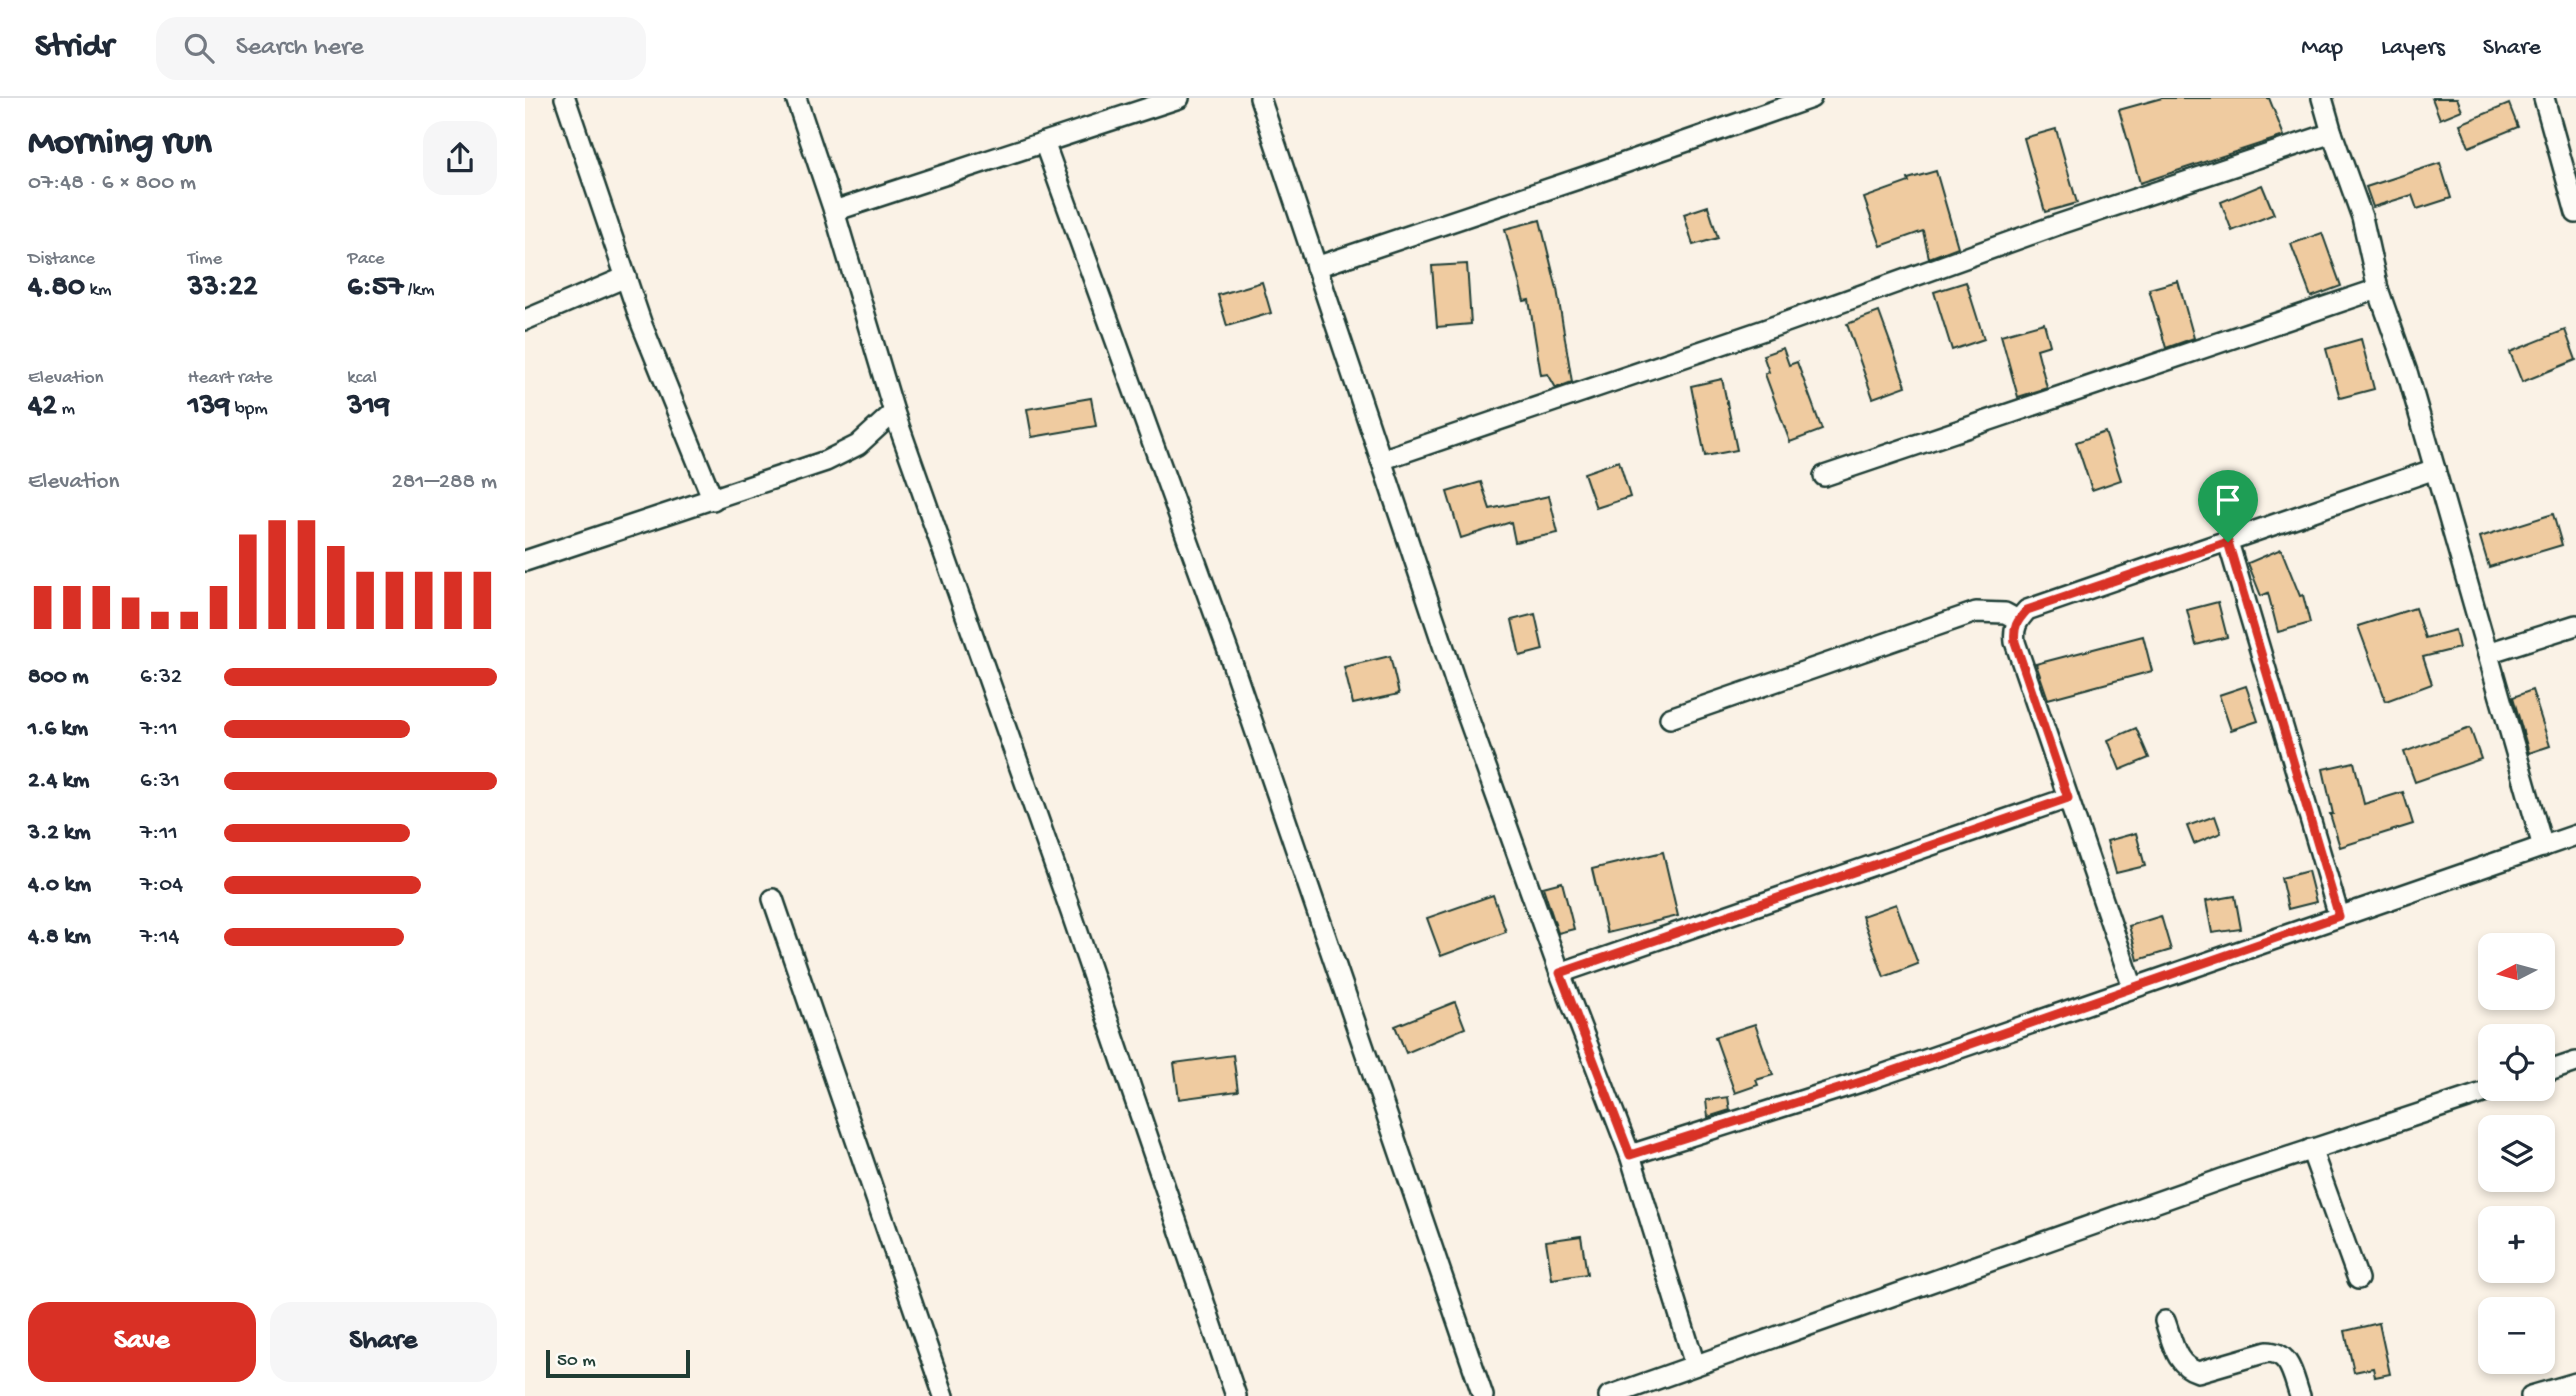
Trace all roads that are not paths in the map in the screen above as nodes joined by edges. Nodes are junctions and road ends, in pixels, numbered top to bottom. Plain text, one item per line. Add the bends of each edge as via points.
1 (565, 98) edge
2 (796, 98) edge
3 (1179, 98) edge
4 (1260, 98) edge
5 (1811, 98) edge
6 (2322, 98) edge
7 (2544, 98) edge
8 (2332, 133) junction
9 (1044, 142) junction
10 (834, 211) junction
11 (2576, 213) edge
12 (1316, 267) junction
13 (626, 277) junction
14 (2378, 289) junction
15 (525, 320) edge
16 (894, 412) junction
17 (1381, 460) junction
18 (2435, 469) junction
19 (1824, 476) dead end
20 (713, 500) junction
21 (2228, 542) junction
22 (525, 561) edge
23 (2018, 620) junction
24 (2576, 625) edge
25 (2488, 653) junction
26 (1670, 718) dead end
27 (2068, 798) junction
28 (2576, 835) edge
29 (2543, 847) junction
30 (773, 899) dead end
31 (2339, 916) junction
32 (1560, 973) junction
33 (2133, 988) junction
34 (2576, 1062) edge
35 (2555, 1069) edge
36 (2478, 1095) edge
37 (2311, 1149) junction
38 (1630, 1155) junction
39 (2358, 1279) dead end
40 (2165, 1321) dead end
41 (1695, 1365) junction
42 (2576, 1383) edge
43 (944, 1396) edge
44 (1235, 1396) edge
45 (1483, 1396) edge
46 (1609, 1396) edge
47 (2300, 1396) edge
48 (2531, 1396) edge

1 - 13 street
2 - 10 street
3 - 9 street
4 - 12 street
5 - 12 street
6 - 8 street
7 - 11 street
8 - 14 street via 2362,217
8 - 17 street
9 - 10 street
9 - 45 street via 1228,651
10 - 16 street
12 - 17 street
13 - 15 street
13 - 20 street
14 - 18 street
14 - 19 street
16 - 20 street via 858,445 826,461
16 - 44 street via 1067,899
17 - 32 street
18 - 21 street
18 - 25 street
20 - 22 street
21 - 23 street via 2027,610
21 - 31 street
23 - 26 street via 2005,613 1976,612
23 - 27 street via 2015,642
24 - 25 street
25 - 29 street
27 - 32 street
27 - 33 street
28 - 29 street
29 - 31 street
30 - 43 street
31 - 33 street
32 - 38 street
33 - 38 street
34 - 35 street
36 - 37 street
37 - 39 street
37 - 41 street
38 - 41 street
40 - 47 street via 2180,1362 2188,1369 2198,1372 2277,1352 2287,1359
41 - 46 street
42 - 48 street

